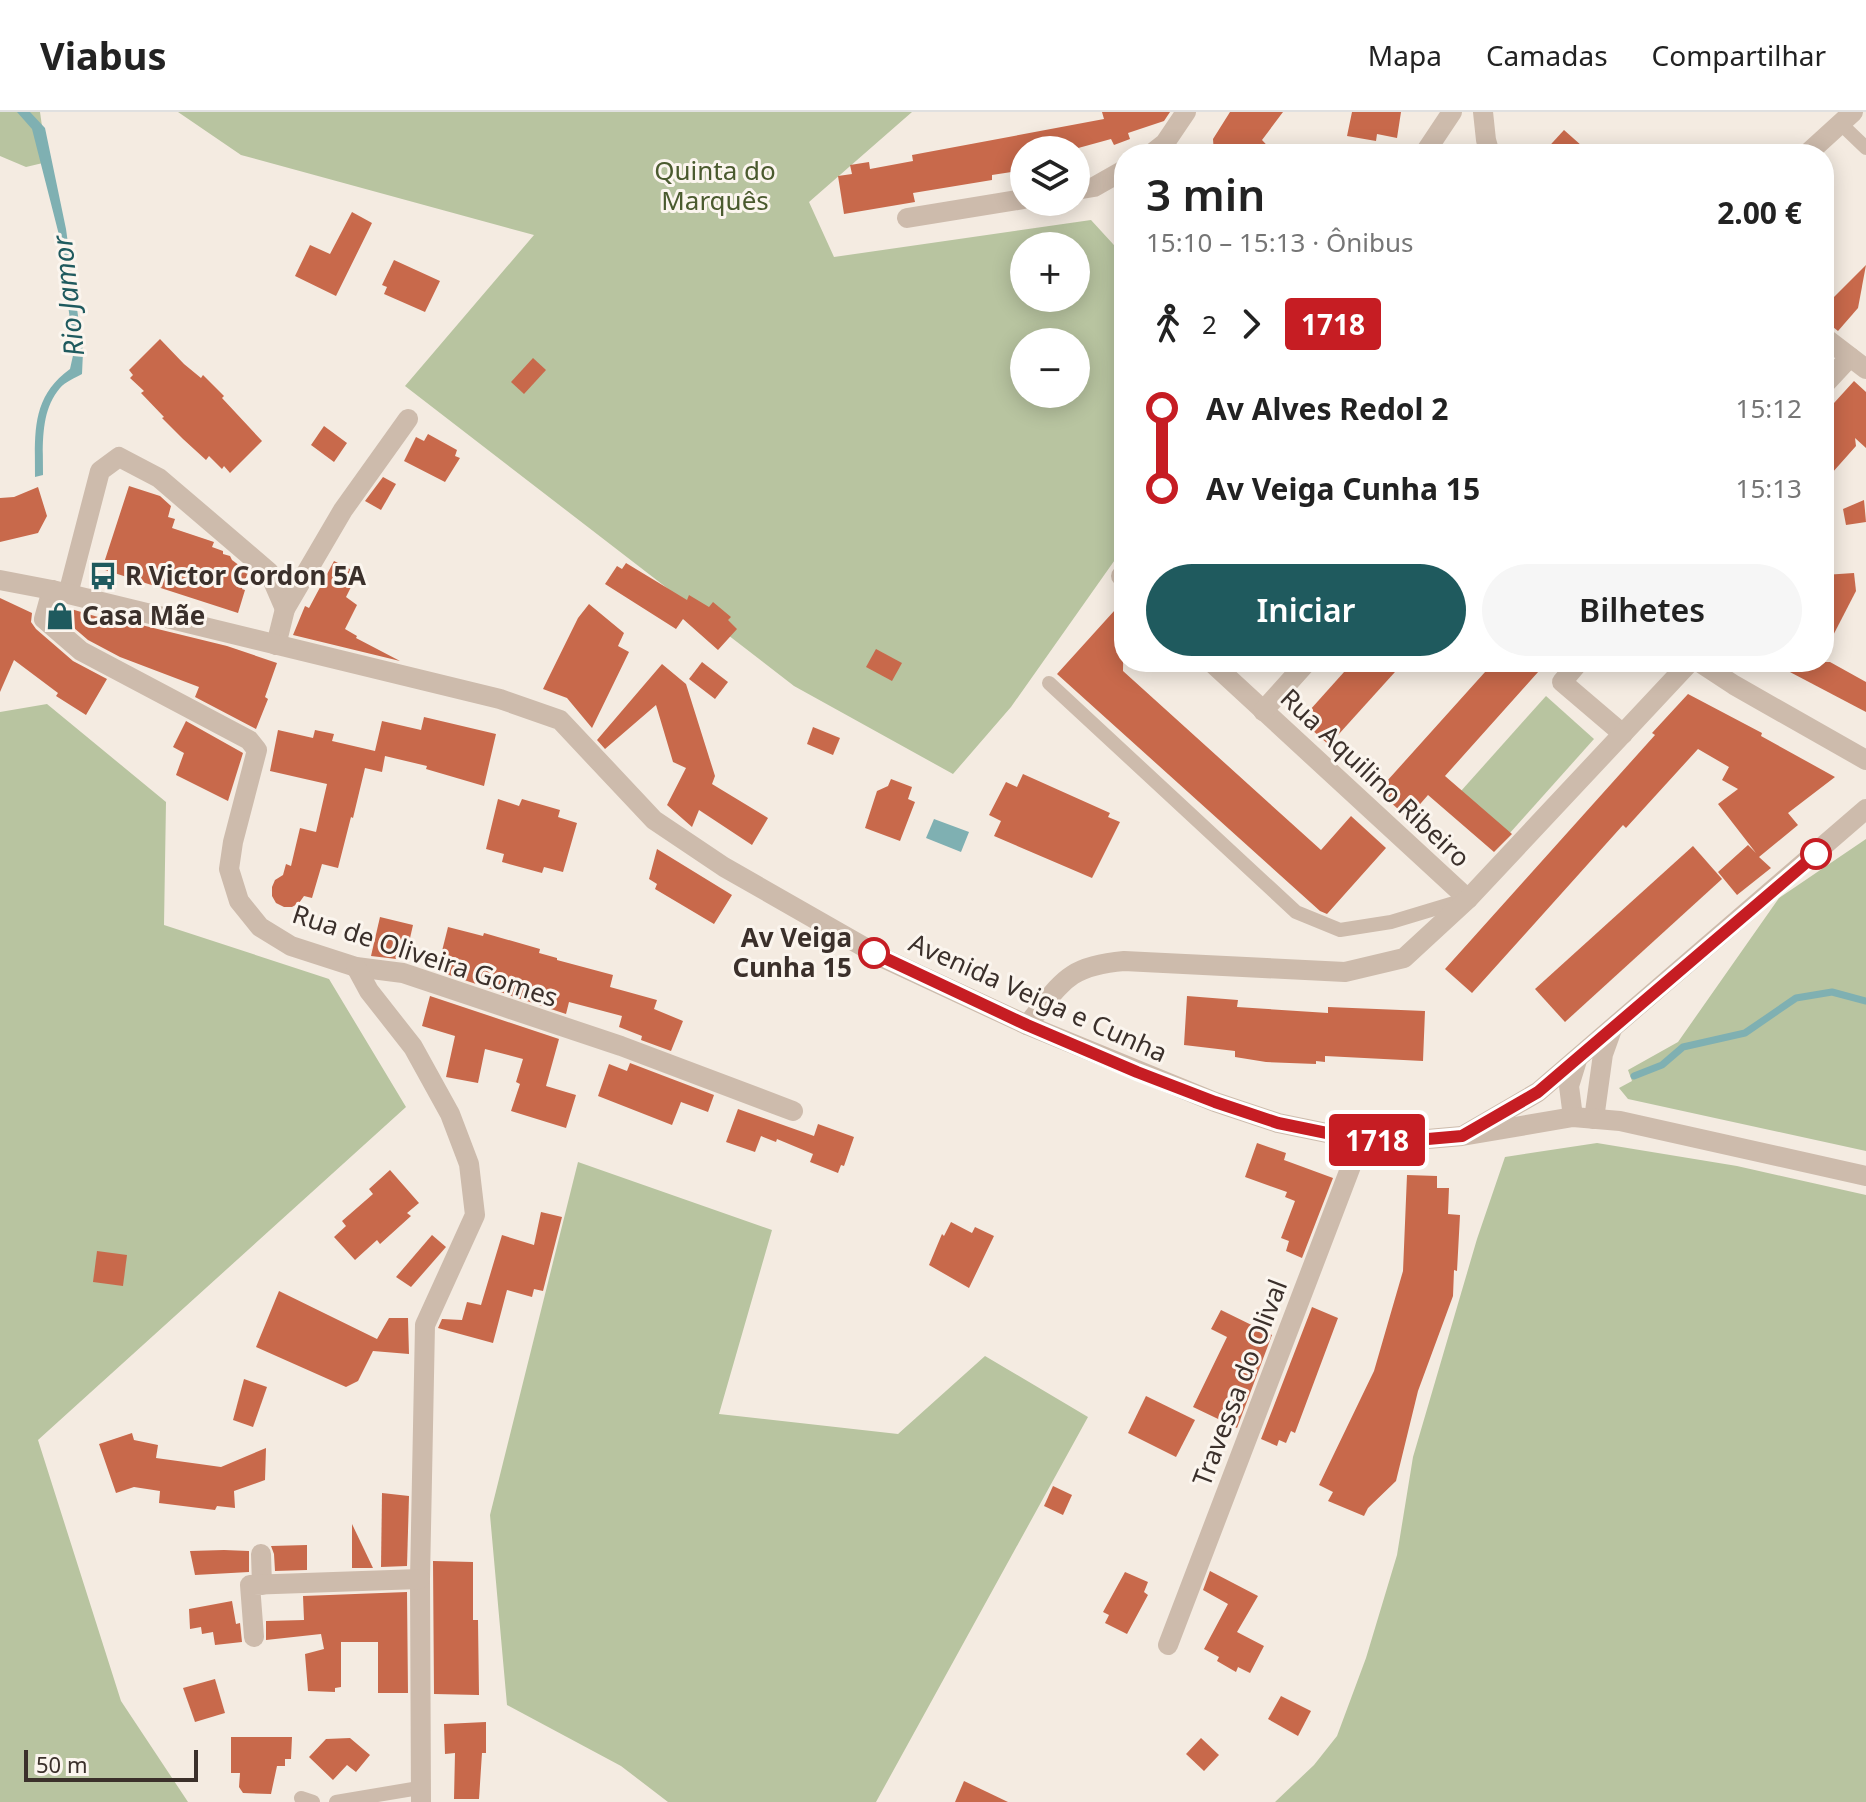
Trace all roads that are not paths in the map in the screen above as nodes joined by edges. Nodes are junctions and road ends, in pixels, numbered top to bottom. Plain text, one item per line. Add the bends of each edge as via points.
1 (1186, 112) edge
2 (1452, 112) edge
3 (1483, 112) edge
4 (1847, 118) edge
5 (1167, 144) edge
6 (1431, 144) edge
7 (1487, 144) edge
8 (1818, 144) edge
9 (1866, 148) edge
10 (1114, 176) edge
11 (1090, 188) edge
12 (1010, 201) edge
13 (907, 218) dead end
14 (1834, 345) edge
15 (1858, 363) edge
16 (1834, 379) edge
17 (408, 419) dead end
18 (0, 580) edge
19 (60, 592) junction
20 (285, 609) junction
21 (276, 645) junction
22 (1222, 672) edge
23 (1298, 672) edge
24 (1570, 672) edge
25 (1681, 672) edge
26 (1714, 672) edge
27 (1049, 683) dead end
28 (1263, 711) junction
29 (1623, 734) junction
30 (1866, 760) edge
31 (1866, 809) edge
32 (1468, 899) junction
33 (356, 967) junction
34 (1027, 1025) junction
35 (1612, 1029) junction
36 (1578, 1056) junction
37 (793, 1111) dead end
38 (1573, 1117) junction
39 (1594, 1119) junction
40 (1462, 1136) junction
41 (1361, 1140) junction
42 (1866, 1176) edge
43 (261, 1554) dead end
44 (420, 1579) junction
45 (262, 1585) junction
46 (254, 1637) dead end
47 (1168, 1645) dead end
48 (420, 1795) edge
49 (336, 1802) edge

1 - 5 street
2 - 6 street
3 - 7 street
4 - 8 street
4 - 9 lane
10 - 11 street
12 - 13 street
14 - 15 street
15 - 16 street
17 - 20 street via 343,510
18 - 19 street, Avenida Veiga e Cunha
19 - 20 street via 100,471 119,457 159,478 269,572
19 - 21 street, Avenida Veiga e Cunha
19 - 33 street, Rua de Oliveira Gomes via 44,619 81,651 249,740 257,750 229,869 239,901 260,927 291,946
20 - 21 street
21 - 34 street, Avenida Veiga e Cunha via 500,699 560,720 654,820 724,867 885,959
22 - 28 street, Rua Aquilino Ribeiro
23 - 28 street
24 - 29 street via 1562,682
25 - 29 street
26 - 30 street
27 - 32 lane via 1296,912 1340,930 1391,922
28 - 32 street, Rua Aquilino Ribeiro
29 - 32 street
31 - 35 street, Avenida Veiga e Cunha
32 - 34 street via 1404,958 1345,972 1095,963 1066,979
33 - 37 street, Rua de Oliveira Gomes via 403,973
33 - 44 street via 413,1047 450,1114 469,1164 475,1215 425,1325
34 - 41 street, Avenida Veiga e Cunha via 1215,1102 1278,1123
35 - 36 street, Avenida Veiga e Cunha
35 - 39 street
36 - 38 street via 1569,1086
36 - 40 street, Avenida Veiga e Cunha via 1538,1092
38 - 39 street
38 - 40 street
39 - 42 street
40 - 41 street, Avenida Veiga e Cunha
41 - 47 street, Travessa do Olival
43 - 45 street
44 - 45 street
44 - 48 street
45 - 46 street via 250,1585
48 - 49 lane

